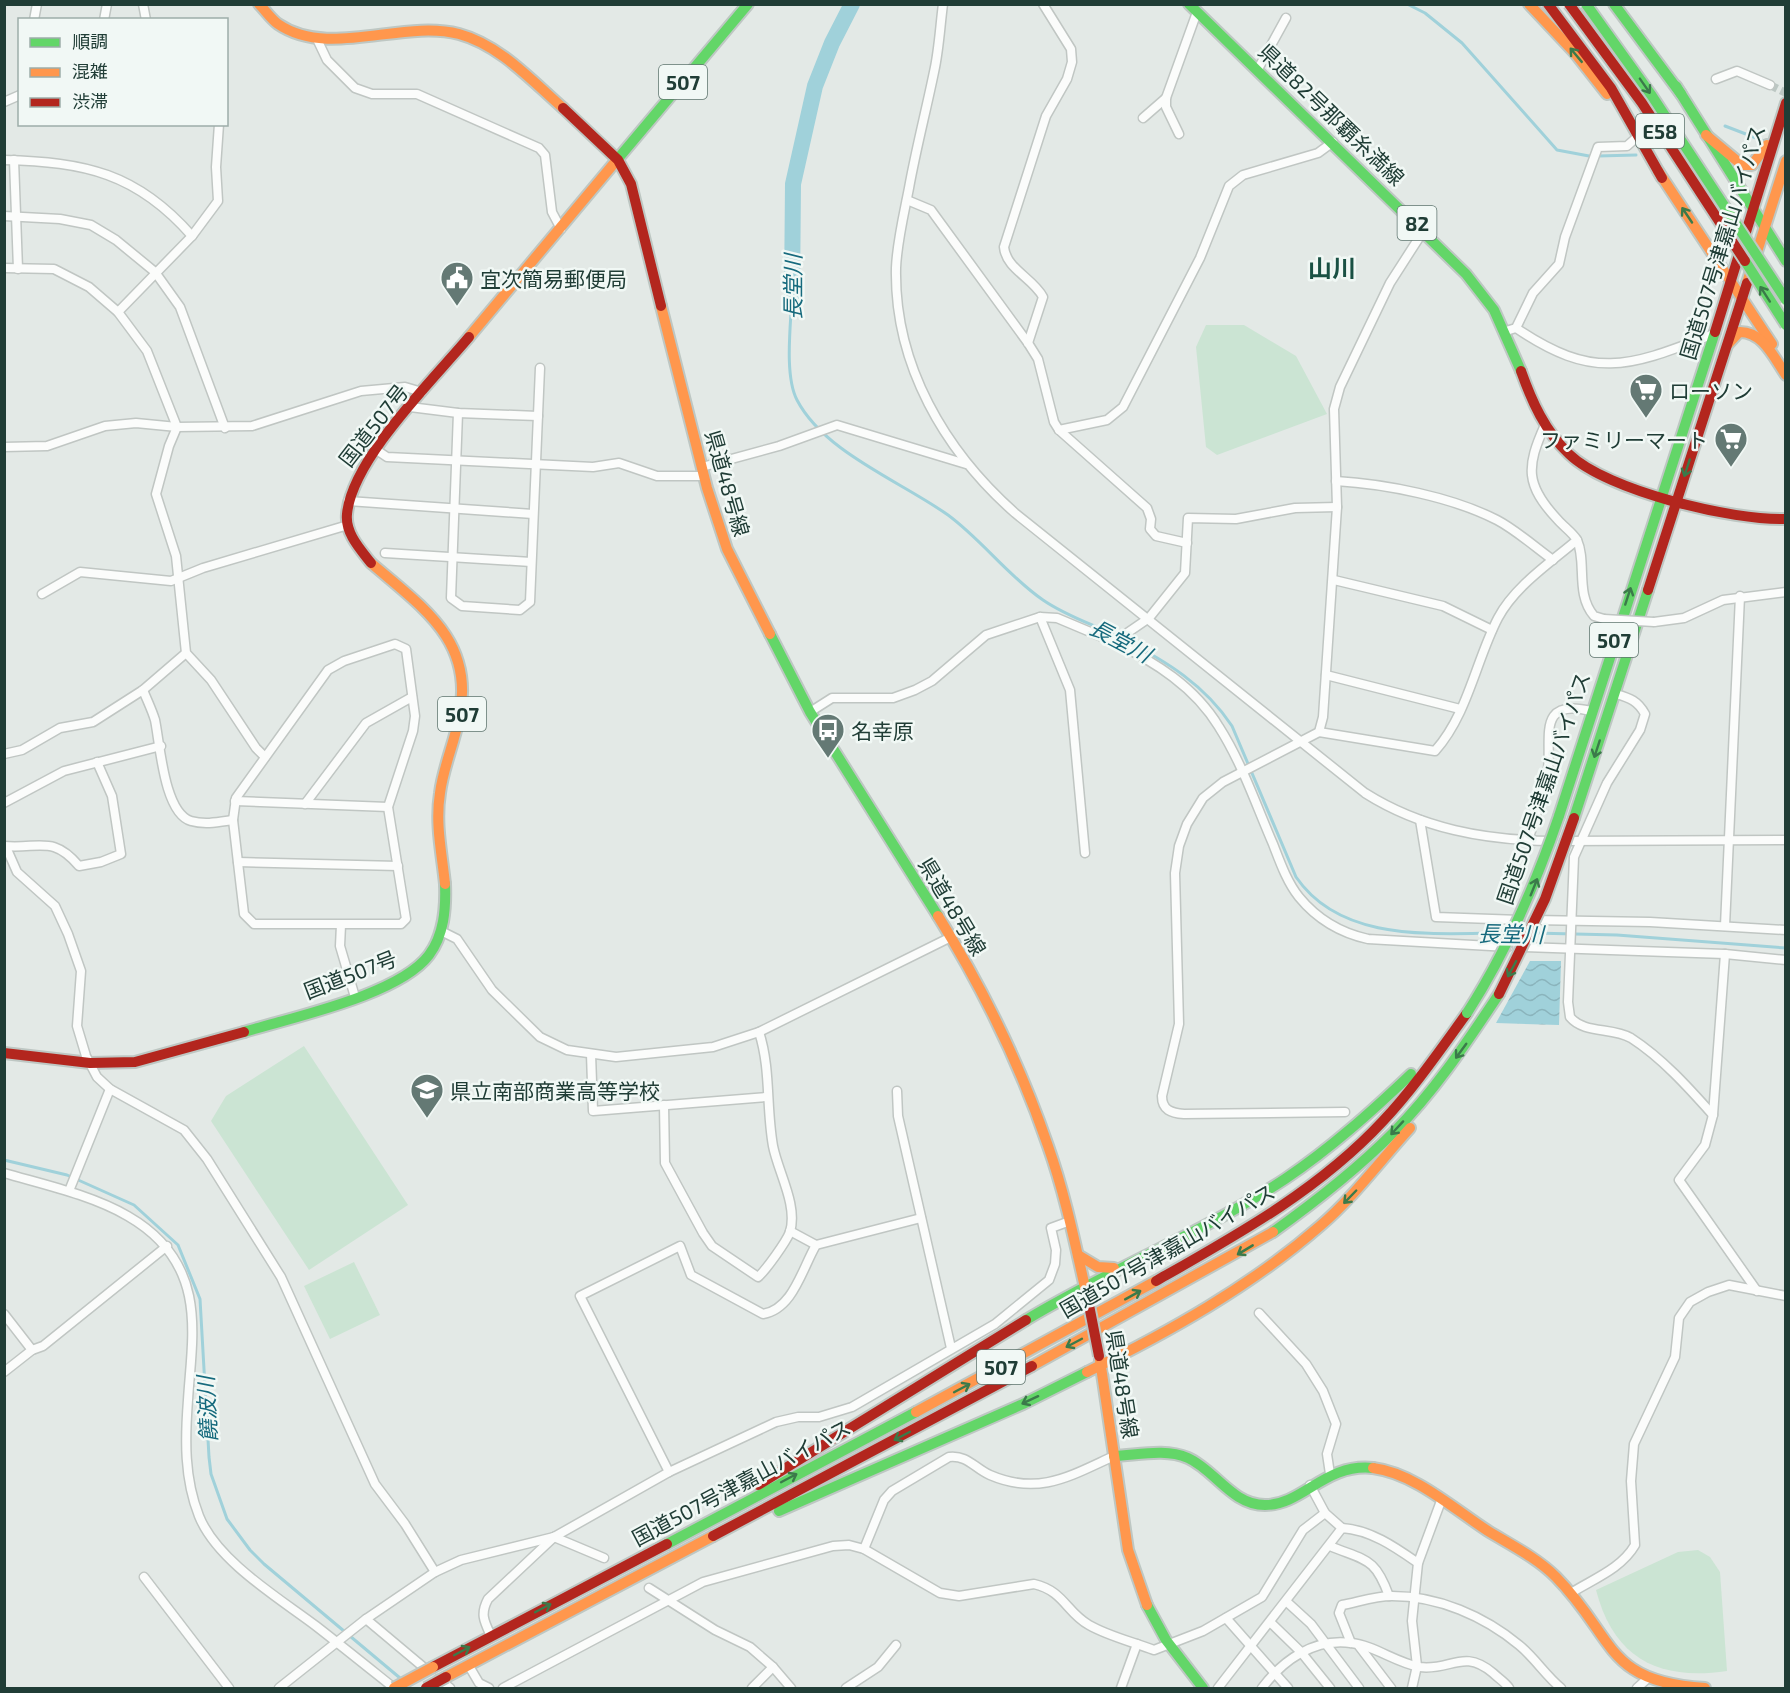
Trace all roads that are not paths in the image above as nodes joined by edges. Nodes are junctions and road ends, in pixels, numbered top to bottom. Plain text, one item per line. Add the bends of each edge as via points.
1 (259, 4) edge
2 (748, 4) edge
3 (943, 4) edge
4 (1043, 4) edge
5 (1529, 4) edge
6 (1548, 4) edge
7 (1569, 4) edge
8 (1586, 4) edge
9 (1614, 4) edge
10 (1624, 4) edge
11 (1192, 7) edge
12 (1286, 18) dead end
13 (317, 39) junction
14 (1257, 69) junction
15 (1716, 79) dead end
16 (1770, 85) tunnel mouth
17 (1681, 94) junction
18 (18, 96) edge
19 (1166, 98) junction
20 (4, 102) edge
21 (1785, 103) edge
22 (1143, 118) dead end
23 (219, 126) edge
24 (1778, 127) junction
25 (1179, 134) dead end
26 (1706, 135) junction
27 (1636, 138) junction
28 (1333, 142) junction
29 (9, 160) edge
30 (618, 160) junction
31 (1785, 161) edge
32 (1662, 178) junction
33 (907, 200) junction
34 (1752, 210) junction
35 (4, 216) edge
36 (17, 217) junction
37 (561, 229) junction
38 (1765, 229) junction
39 (1424, 230) junction
40 (192, 236) junction
41 (1785, 261) edge
42 (4, 268) edge
43 (18, 269) junction
44 (155, 272) junction
45 (1731, 282) junction
46 (1741, 298) junction
47 (1785, 300) edge
48 (118, 312) junction
49 (1785, 325) edge
50 (1511, 329) junction
51 (1714, 334) junction
52 (1028, 343) junction
53 (1725, 348) junction
54 (1785, 364) edge
55 (540, 368) dead end
56 (1785, 375) edge
57 (422, 392) junction
58 (410, 407) junction
59 (458, 413) junction
60 (537, 416) junction
61 (1545, 424) junction
62 (177, 427) junction
63 (225, 428) junction
64 (1059, 430) junction
65 (4, 447) edge
66 (375, 449) junction
67 (456, 460) junction
68 (536, 465) junction
69 (966, 465) junction
70 (703, 471) junction
71 (1336, 481) junction
72 (1661, 496) junction
73 (348, 501) junction
74 (1676, 501) junction
75 (1337, 507) junction
76 (454, 509) junction
77 (533, 514) junction
78 (1785, 519) edge
79 (348, 525) junction
80 (1577, 540) junction
81 (1187, 543) junction
82 (385, 553) dead end
83 (451, 557) junction
84 (1553, 561) junction
85 (531, 562) junction
86 (178, 579) junction
87 (1334, 580) junction
88 (1785, 592) edge
89 (42, 594) dead end
90 (1740, 596) junction
91 (1040, 617) junction
92 (1149, 618) junction
93 (1492, 630) junction
94 (1114, 642) junction
95 (186, 653) junction
96 (1326, 675) junction
97 (143, 690) junction
98 (1616, 694) junction
99 (412, 697) junction
100 (1460, 709) junction
101 (1592, 711) junction
102 (810, 712) junction
103 (1318, 732) junction
104 (1301, 742) junction
105 (161, 746) junction
106 (4, 753) edge
107 (265, 757) junction
108 (98, 762) junction
109 (1243, 772) junction
110 (235, 801) junction
111 (4, 803) edge
112 (305, 804) junction
113 (388, 807) junction
114 (233, 820) junction
115 (1419, 820) junction
116 (1730, 840) junction
117 (1785, 840) edge
118 (1528, 841) junction
119 (1583, 841) junction
120 (5, 847) edge
121 (1085, 852) dead end
122 (238, 862) junction
123 (398, 866) junction
124 (1573, 922) junction
125 (341, 925) junction
126 (1725, 926) junction
127 (1785, 930) edge
128 (441, 931) junction
129 (951, 937) junction
130 (1571, 950) junction
131 (1725, 954) junction
132 (1785, 960) edge
133 (355, 997) junction
134 (1454, 1027) junction
135 (759, 1032) junction
136 (4, 1053) edge
137 (591, 1054) junction
138 (90, 1064) junction
139 (1449, 1068) junction
140 (111, 1089) junction
141 (897, 1091) dead end
142 (766, 1097) junction
143 (664, 1105) junction
144 (1345, 1112) dead end
145 (1713, 1115) junction
146 (4, 1173) edge
147 (70, 1189) junction
148 (921, 1218) junction
149 (1070, 1221) junction
150 (790, 1231) junction
151 (816, 1245) junction
152 (167, 1246) junction
153 (1078, 1255) junction
154 (1114, 1268) junction
155 (1086, 1291) junction
156 (1757, 1292) junction
157 (1785, 1296) edge
158 (1259, 1313) dead end
159 (4, 1314) edge
160 (951, 1348) junction
161 (32, 1350) junction
162 (1100, 1361) junction
163 (4, 1372) edge
164 (1114, 1456) junction
165 (669, 1472) junction
166 (1330, 1474) junction
167 (1310, 1485) junction
168 (1441, 1501) junction
169 (1325, 1513) junction
170 (1342, 1528) junction
171 (554, 1536) junction
172 (1330, 1546) junction
173 (864, 1549) junction
174 (641, 1557) junction
175 (604, 1558) dead end
176 (1418, 1563) junction
177 (648, 1570) junction
178 (435, 1572) junction
179 (144, 1577) dead end
180 (649, 1588) dead end
181 (1571, 1593) junction
182 (1389, 1596) junction
183 (1415, 1597) junction
184 (669, 1602) junction
185 (1287, 1602) junction
186 (1226, 1618) junction
187 (366, 1619) junction
188 (1271, 1623) junction
189 (491, 1636) junction
190 (337, 1642) junction
191 (1137, 1644) junction
192 (1355, 1644) junction
193 (896, 1645) dead end
194 (1168, 1645) junction
195 (1328, 1645) junction
196 (1251, 1646) junction
197 (1301, 1652) junction
198 (469, 1666) junction
199 (1417, 1666) junction
200 (774, 1667) junction
201 (1274, 1672) junction
202 (1647, 1679) junction
203 (448, 1683) edge
204 (230, 1689) edge
205 (279, 1689) edge
206 (394, 1689) edge
207 (426, 1689) edge
208 (489, 1689) edge
209 (503, 1689) edge
210 (752, 1689) edge
211 (791, 1689) edge
212 (846, 1689) edge
213 (1121, 1689) edge
214 (1203, 1689) edge
215 (1218, 1689) edge
216 (1262, 1689) edge
217 (1288, 1689) edge
218 (1330, 1689) edge
219 (1359, 1689) edge
220 (1391, 1689) edge
221 (1412, 1689) edge
222 (1509, 1689) edge
223 (1561, 1689) edge
224 (1637, 1689) edge
225 (1705, 1689) edge

1 - 13 main road via 278,23
2 - 30 main road, 国道507号 / 507
3 - 33 street via 934,71
4 - 52 street via 1071,49 1072,62 1046,116 1004,247 1010,264 1043,297
27 -> 5 main road via 1594,76
6 - 32 main road via 1609,83
49 -> 7 main road, E58, bridge via 1642,103
8 -> 47 main road, E58, bridge via 1652,96
9 - 17 main road
10 - 17 main road
11 - 14 main road, 県道82号那覇糸満線 / 82
11 - 19 street
12 - 14 street
13 - 30 main road via 433,30 482,43 507,59
13 - 37 street via 327,60 354,88 372,94 417,94 539,148 545,155 552,212
14 - 28 main road, 県道82号那覇糸満線 / 82
15 - 16 street via 1737,71
17 - 26 main road
18 - 20 street
19 - 22 street
19 - 25 street via 1166,107
21 - 24 main road, 国道507号津嘉山バイパス / 507
23 - 40 street via 218,201
24 - 26 main road via 1758,159 1749,166 1734,161
24 - 34 main road, 国道507号津嘉山バイパス / 507
26 - 34 main road
27 - 32 main road
27 - 50 street via 1627,146 1598,147 1559,264 1533,293
28 - 39 main road, 県道82号那覇糸満線 / 82
28 - 64 street via 1318,153 1243,175 1229,186 1200,258 1123,407 1107,420
29 - 36 street
29 - 40 street via 63,162 102,171 169,209
30 - 37 main road, 国道507号 / 507
30 - 70 main road, 県道48号線 via 631,184
31 - 38 main road, 国道507号津嘉山バイパス / 507
45 -> 32 main road
33 - 52 street via 931,210
33 - 69 street via 896,266 896,303 906,347 937,423
34 - 38 main road
34 - 45 main road, 国道507号津嘉山バイパス / 507
35 - 36 street
36 - 43 street
36 - 44 street via 91,225
37 - 57 main road, 国道507号 / 507
38 - 41 main road
38 - 46 main road, 国道507号津嘉山バイパス / 507
39 - 50 main road, 県道82号那覇糸満線 / 82
39 - 71 street via 1390,283 1340,387 1334,409
40 - 44 street
42 - 43 street
43 - 48 street via 54,269 71,276
44 - 48 street
44 - 63 street via 180,307
45 - 46 main road
45 - 51 main road, 国道507号津嘉山バイパス / 507
46 - 53 main road, 国道507号津嘉山バイパス / 507
46 - 54 main road
48 - 62 street via 147,351
50 - 51 street via 1570,359 1603,364 1656,356
50 - 61 main road, 県道82号那覇糸満線 / 82
51 - 72 main road, 国道507号津嘉山バイパス / 507
52 - 64 street via 1038,359
53 - 56 main road via 1739,332 1752,333
53 -> 74 main road, 国道507号津嘉山バイパス / 507
55 - 60 street
57 - 58 main road, 国道507号 / 507
57 - 63 street via 405,387 361,391 252,426
58 - 59 street
58 - 66 main road, 国道507号 / 507
59 - 60 street
59 - 67 street
60 - 68 street
61 - 72 main road, 県道82号那覇糸満線 / 82 via 1572,457 1593,471
61 - 80 street via 1532,453 1533,484 1539,498
62 - 63 street
62 - 65 street via 116,425 47,446
62 - 86 street via 156,494 176,556
64 - 81 street via 1147,508 1150,529 1156,536
66 - 67 street via 387,457
66 - 73 main road, 国道507号 / 507 via 353,481
67 - 68 street
67 - 76 street
68 - 70 street via 593,467 619,463 657,476
68 - 77 street
69 - 70 street via 837,425
69 - 92 street via 1015,513
70 - 102 main road, 県道48号線 via 727,549
71 - 75 street
71 - 84 street via 1371,483 1498,520
72 - 74 main road, 県道82号那覇糸満線 / 82
101 -> 72 main road, 国道507号津嘉山バイパス / 507
73 - 76 street
73 - 79 main road, 国道507号 / 507
74 - 78 main road, 県道82号那覇糸満線 / 82 via 1760,521
74 - 98 main road, 国道507号津嘉山バイパス / 507
75 - 81 street via 1295,507 1236,519 1188,518
75 - 87 street
76 - 77 street
76 - 83 street
77 - 85 street
79 - 86 street
79 - 128 main road, 国道507号 / 507 via 371,566 435,616 460,663 462,713 438,808 445,894
80 - 84 street
80 - 90 street, bridge via 1585,601 1594,616 1654,622 1684,618
81 - 92 street via 1185,573
82 - 83 street
83 - 85 street
83 - 85 street via 451,598 462,606 520,610 530,602
84 - 93 street via 1519,589
86 - 89 street via 80,572
86 - 95 street
87 - 93 street via 1443,606
87 - 96 street
88 - 90 street
90 - 116 street
91 - 94 street via 1057,618
91 - 102 street via 986,635 932,681 915,690 893,698 832,698
91 - 121 street via 1070,690
92 - 94 street
92 - 104 street
93 - 100 street
94 - 109 street via 1148,658 1185,686 1218,725
95 - 97 street
95 - 107 street via 211,680
96 - 100 street
96 - 103 street
97 - 105 street
97 - 106 street via 93,722 60,728 22,750
98 - 119 street via 1640,704 1645,714 1640,730 1607,783
98 -> 139 main road, 国道507号津嘉山バイパス / 507, bridge via 1532,928 1499,994
99 - 107 street via 405,648 395,644 344,661 328,670
99 - 112 street via 366,723
99 - 113 street via 413,731
100 - 103 street via 1435,750
101 - 118 street via 1564,708 1550,722 1547,776
134 -> 101 main road, 国道507号津嘉山バイパス / 507, bridge via 1467,1013 1516,928 1559,816
102 - 129 main road, 県道48号線
103 - 104 street
104 - 109 street
104 - 115 street via 1365,793
105 - 108 street
105 - 114 street via 175,807 189,821
107 - 110 street
108 - 111 street via 64,771
108 - 120 street via 112,796 121,854 79,866 66,850 53,846
109 - 130 street via 1298,896 1336,928 1368,939
109 - 144 street via 1203,798 1179,846 1175,873 1179,1024 1162,1103 1172,1113 1184,1114
110 - 112 street
110 - 114 street
112 - 113 street
113 - 123 street
114 - 122 street
115 - 118 street via 1466,834
115 - 124 street via 1436,917
116 - 117 street
116 - 119 street
116 - 126 street
118 - 119 street
119 - 124 street via 1574,857
120 - 138 street via 16,872 55,906 68,934 81,971 77,1026
122 - 123 street
122 - 125 street via 244,914 254,924
123 - 125 street via 406,919 401,924
124 - 126 street
124 - 130 street
125 - 133 street via 339,946
126 - 127 street
128 - 133 main road, 国道507号 / 507 via 430,954 418,966
128 - 137 street via 457,939 492,990 540,1037 567,1050
129 - 135 street
129 - 149 main road, 県道48号線 via 1028,1092
130 - 131 street
130 - 145 street via 1569,1002 1570,1017 1575,1023 1629,1037 1685,1083
131 - 132 street
131 - 145 street
133 - 138 main road, 国道507号 / 507 via 168,1054 135,1062
134 - 154 main road via 1386,1100 1285,1179 1191,1232
174 -> 134 main road, 国道507号津嘉山バイパス / 507 via 1038,1348 1255,1225 1320,1178 1382,1122 1425,1072
135 - 137 street via 713,1047 661,1054
135 - 142 street via 767,1056
136 - 138 main road, 国道507号 / 507
137 - 143 street via 593,1111
138 - 140 street
139 -> 162 main road via 1446,1082 1419,1118 1322,1225 1266,1269 1155,1339
139 -> 177 main road, 国道507号津嘉山バイパス / 507 via 1379,1146 1274,1232 1010,1378
140 - 147 street
140 - 178 street via 184,1130 207,1159 281,1276 375,1484
141 - 148 street via 898,1116
142 - 143 street
142 - 150 street via 773,1147 790,1206
143 - 150 street via 665,1163 712,1246 758,1277
145 - 156 street via 1705,1145 1679,1180
146 - 147 street
147 - 152 street via 124,1213
148 - 151 street
148 - 160 street
149 - 153 main road, 県道48号線
149 - 160 street via 1051,1228 1056,1250 1049,1280 995,1323
150 - 151 street
151 - 165 street via 787,1301 775,1312 763,1314 691,1275 680,1246 580,1296
152 - 161 street via 44,1346
152 - 190 street via 181,1272 193,1330 186,1465 198,1515 207,1532 230,1557
153 - 154 main road via 1098,1267
153 - 155 main road, 県道48号線
154 - 155 main road
155 - 162 main road, 県道48号線, bridge
155 - 174 main road via 927,1379
156 - 157 street
156 - 181 street via 1729,1285 1707,1292 1690,1302 1679,1318 1675,1358 1634,1444 1631,1481 1635,1545 1608,1573
158 - 166 street via 1323,1390 1336,1424 1327,1454
159 - 161 street
160 - 165 street via 852,1407 819,1417 776,1422
161 - 163 street
162 - 164 main road, 県道48号線
162 -> 177 main road via 943,1440
164 - 167 main road via 1158,1452 1187,1458 1211,1471 1239,1497 1262,1505 1277,1503
164 - 173 street via 1061,1479 1036,1485 990,1475 967,1459 949,1457 892,1491 884,1500
164 - 194 main road, 県道48号線 via 1136,1579 1147,1610
165 - 171 street
166 - 167 main road
166 - 168 main road via 1348,1468 1387,1471
167 - 169 street
168 - 176 street
168 - 181 main road via 1554,1574
169 - 170 street
169 - 186 street via 1304,1530 1262,1597
170 - 172 street
170 - 176 street via 1356,1529 1389,1544
171 - 175 street
171 - 178 street via 461,1560
171 - 189 street via 488,1599 482,1610
172 - 182 street via 1371,1563 1380,1572
172 - 185 street
173 - 184 street via 833,1546 730,1572
173 - 191 street via 940,1593 959,1596 1034,1584 1044,1586 1088,1625
189 -> 174 main road, 国道507号津嘉山バイパス / 507
176 - 183 street
177 - 198 main road, 国道507号津嘉山バイパス / 507
178 - 187 street
179 - 204 street
180 - 184 street
181 - 202 main road via 1612,1653
182 - 183 street
182 - 192 street via 1342,1605 1338,1613
183 - 199 street via 1412,1621
183 - 223 street via 1458,1608 1487,1622 1521,1646
184 - 200 street via 750,1647
184 - 209 street
185 - 188 street
185 - 195 street
186 - 194 street
186 - 196 street
187 - 190 street
187 - 203 street
188 - 196 street
188 - 197 street
206 -> 189 main road, 国道507号津嘉山バイパス / 507, bridge
190 - 205 street
190 - 206 street
191 - 194 street via 1154,1650
191 - 213 street
192 - 195 street
192 - 199 street
192 - 220 street
193 - 212 street via 878,1667
194 - 214 main road, 県道48号線
195 - 197 street
195 - 219 street
196 - 201 street
196 - 215 street
197 - 201 street
197 - 218 street
198 - 203 main road, 国道507号津嘉山バイパス / 507
198 - 208 street via 479,1683
199 - 221 street
199 - 222 street via 1471,1659 1481,1663
200 - 210 street
200 - 211 street
201 - 216 street
201 - 217 street
202 - 224 street
202 - 225 main road
203 - 207 main road, 国道507号津嘉山バイパス / 507, bridge

